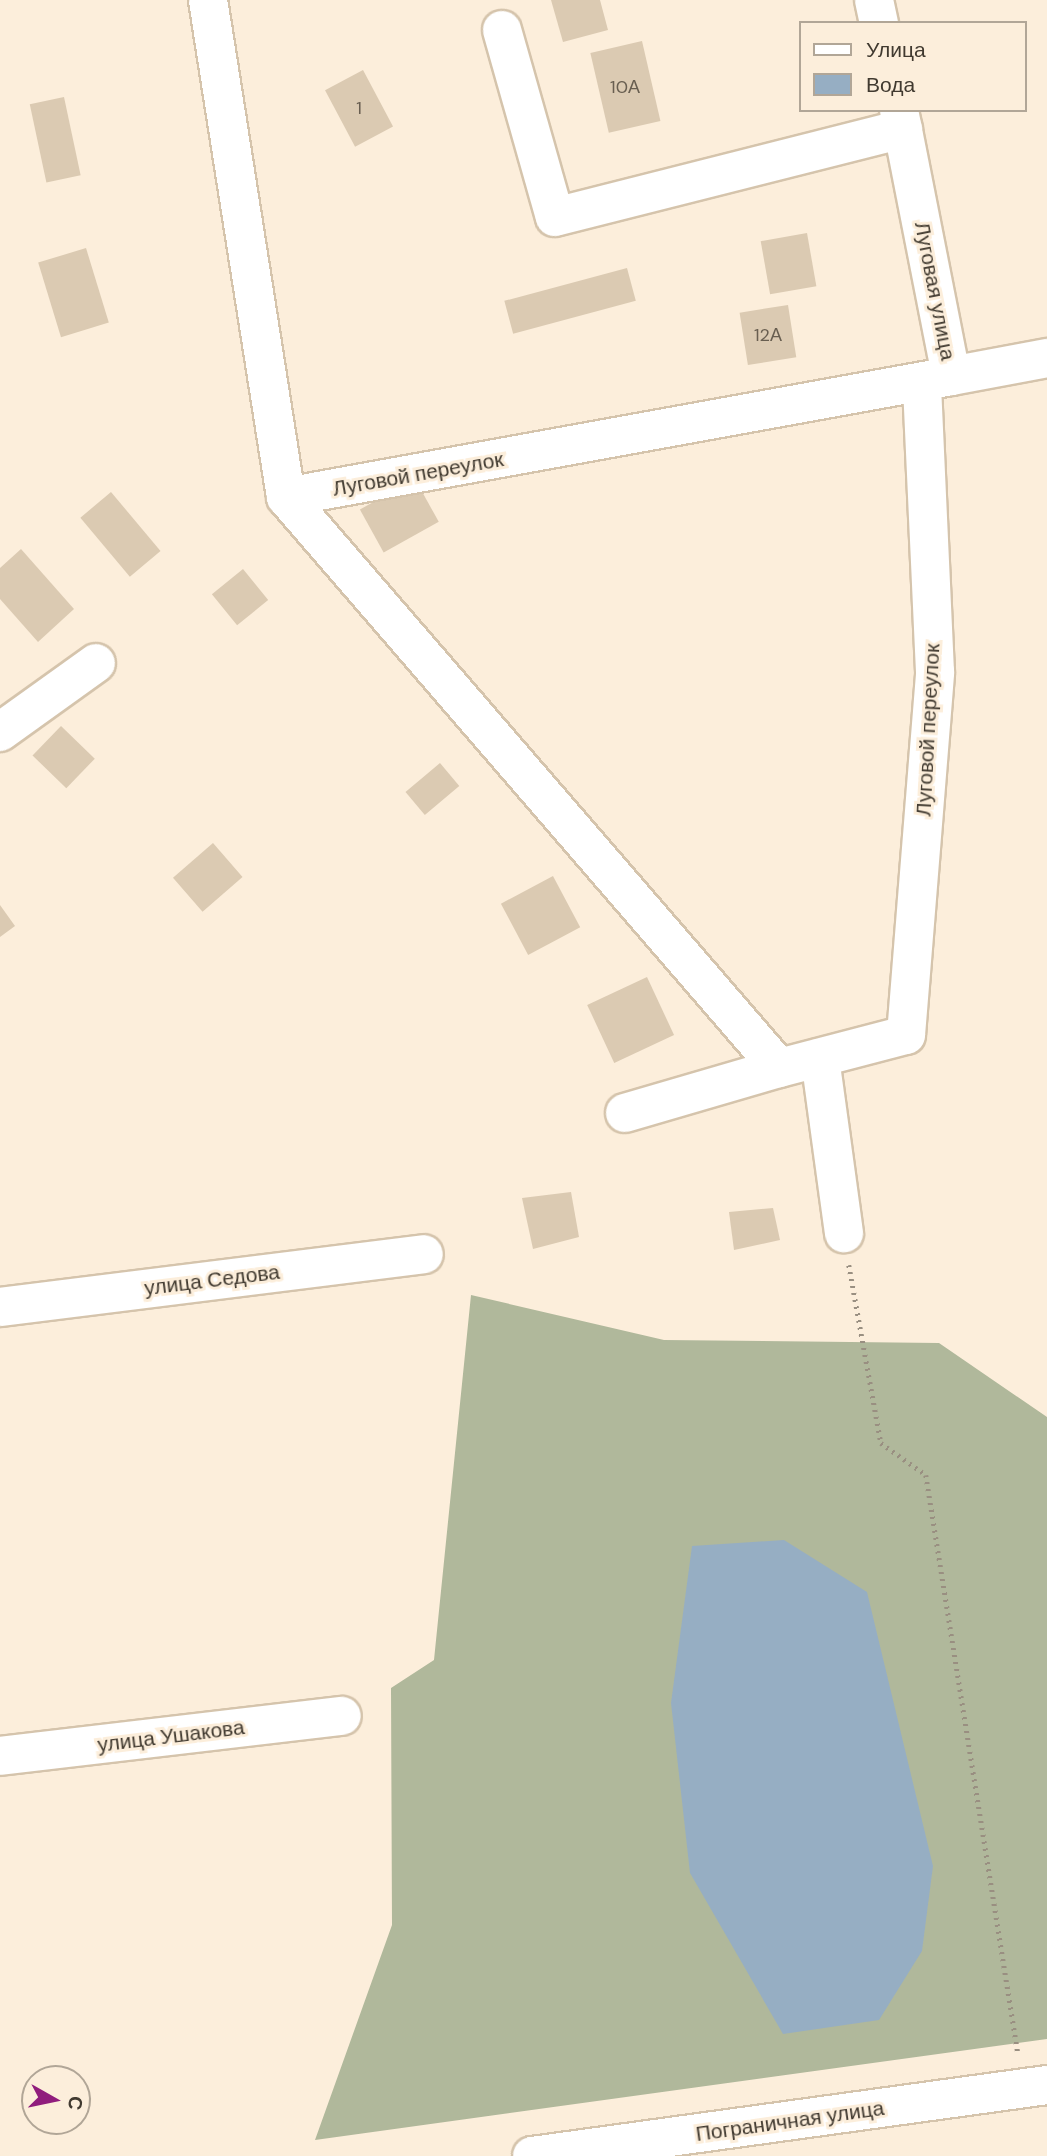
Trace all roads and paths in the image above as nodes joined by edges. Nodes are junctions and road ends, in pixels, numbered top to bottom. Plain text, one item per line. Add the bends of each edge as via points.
1 (208, 0) edge
2 (874, 0) edge
3 (879, 21) edge
4 (502, 30) dead end
5 (901, 119) edge
6 (1047, 358) edge
7 (937, 380) junction
8 (286, 497) junction
9 (96, 663) dead end
10 (0, 732) edge
11 (820, 1058) junction
12 (779, 1068) junction
13 (625, 1113) dead end
14 (844, 1233) joint
15 (424, 1254) dead end
16 (0, 1307) edge
17 (342, 1716) dead end
18 (0, 1756) edge
19 (1035, 2087) edge
20 (532, 2156) edge

1 - 8 street
2 - 3 street
4 - 5 street via 555,217
5 - 7 street, Луговая улица
6 - 7 street, Луговая улица
7 - 8 street, Луговой переулок
7 - 11 street, Луговой переулок via 935,672 906,1035
8 - 12 street
9 - 10 street
11 - 12 street
11 - 14 street
12 - 13 street
14 - 19 path via 881,1443 926,1475
15 - 16 street, улица Седова
17 - 18 street, улица Ушакова
19 - 20 street, Пограничная улица

